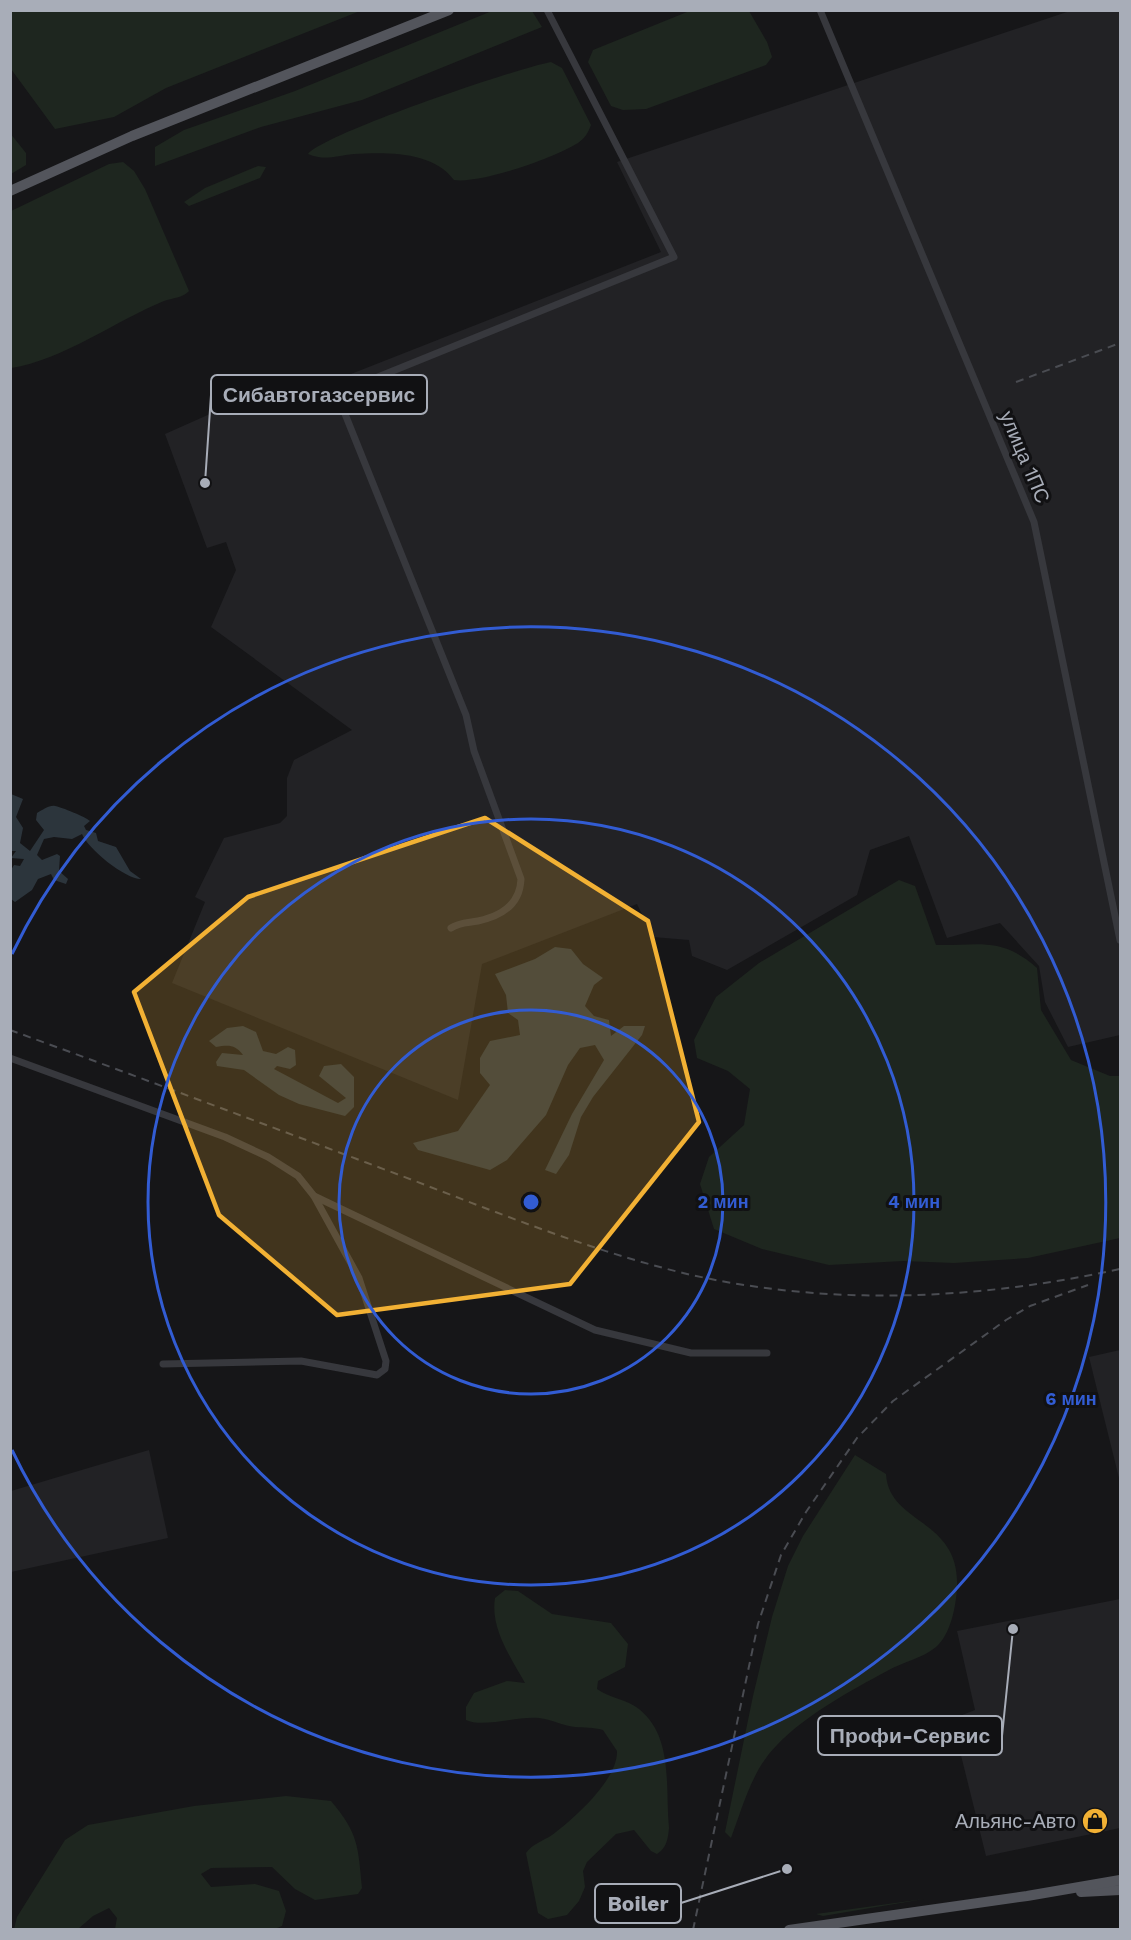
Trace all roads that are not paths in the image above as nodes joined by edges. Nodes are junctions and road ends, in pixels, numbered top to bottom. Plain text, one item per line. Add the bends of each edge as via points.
1 (449, 10) edge
2 (547, 10) edge
3 (820, 10) edge
4 (10, 191) edge
5 (451, 928) dead end
6 (1120, 940) edge
7 (10, 1058) edge
8 (314, 1196) junction
9 (767, 1353) dead end
10 (163, 1364) dead end
11 (1120, 1880) edge
12 (1120, 1890) edge
13 (1027, 1896) junction
14 (789, 1929) edge

1 - 4 main road via 132,136
2 - 5 street via 674,257 368,381 343,401 466,716 474,751 521,879 518,899 511,906 481,921 459,923
3 - 6 street, улица 1ПС via 1034,522
7 - 8 street via 249,1147 298,1176
8 - 9 street via 595,1330 691,1353
8 - 10 street via 359,1278 386,1361 383,1372 377,1375 301,1361
11 - 13 main road
12 - 13 main road
13 - 14 main road

